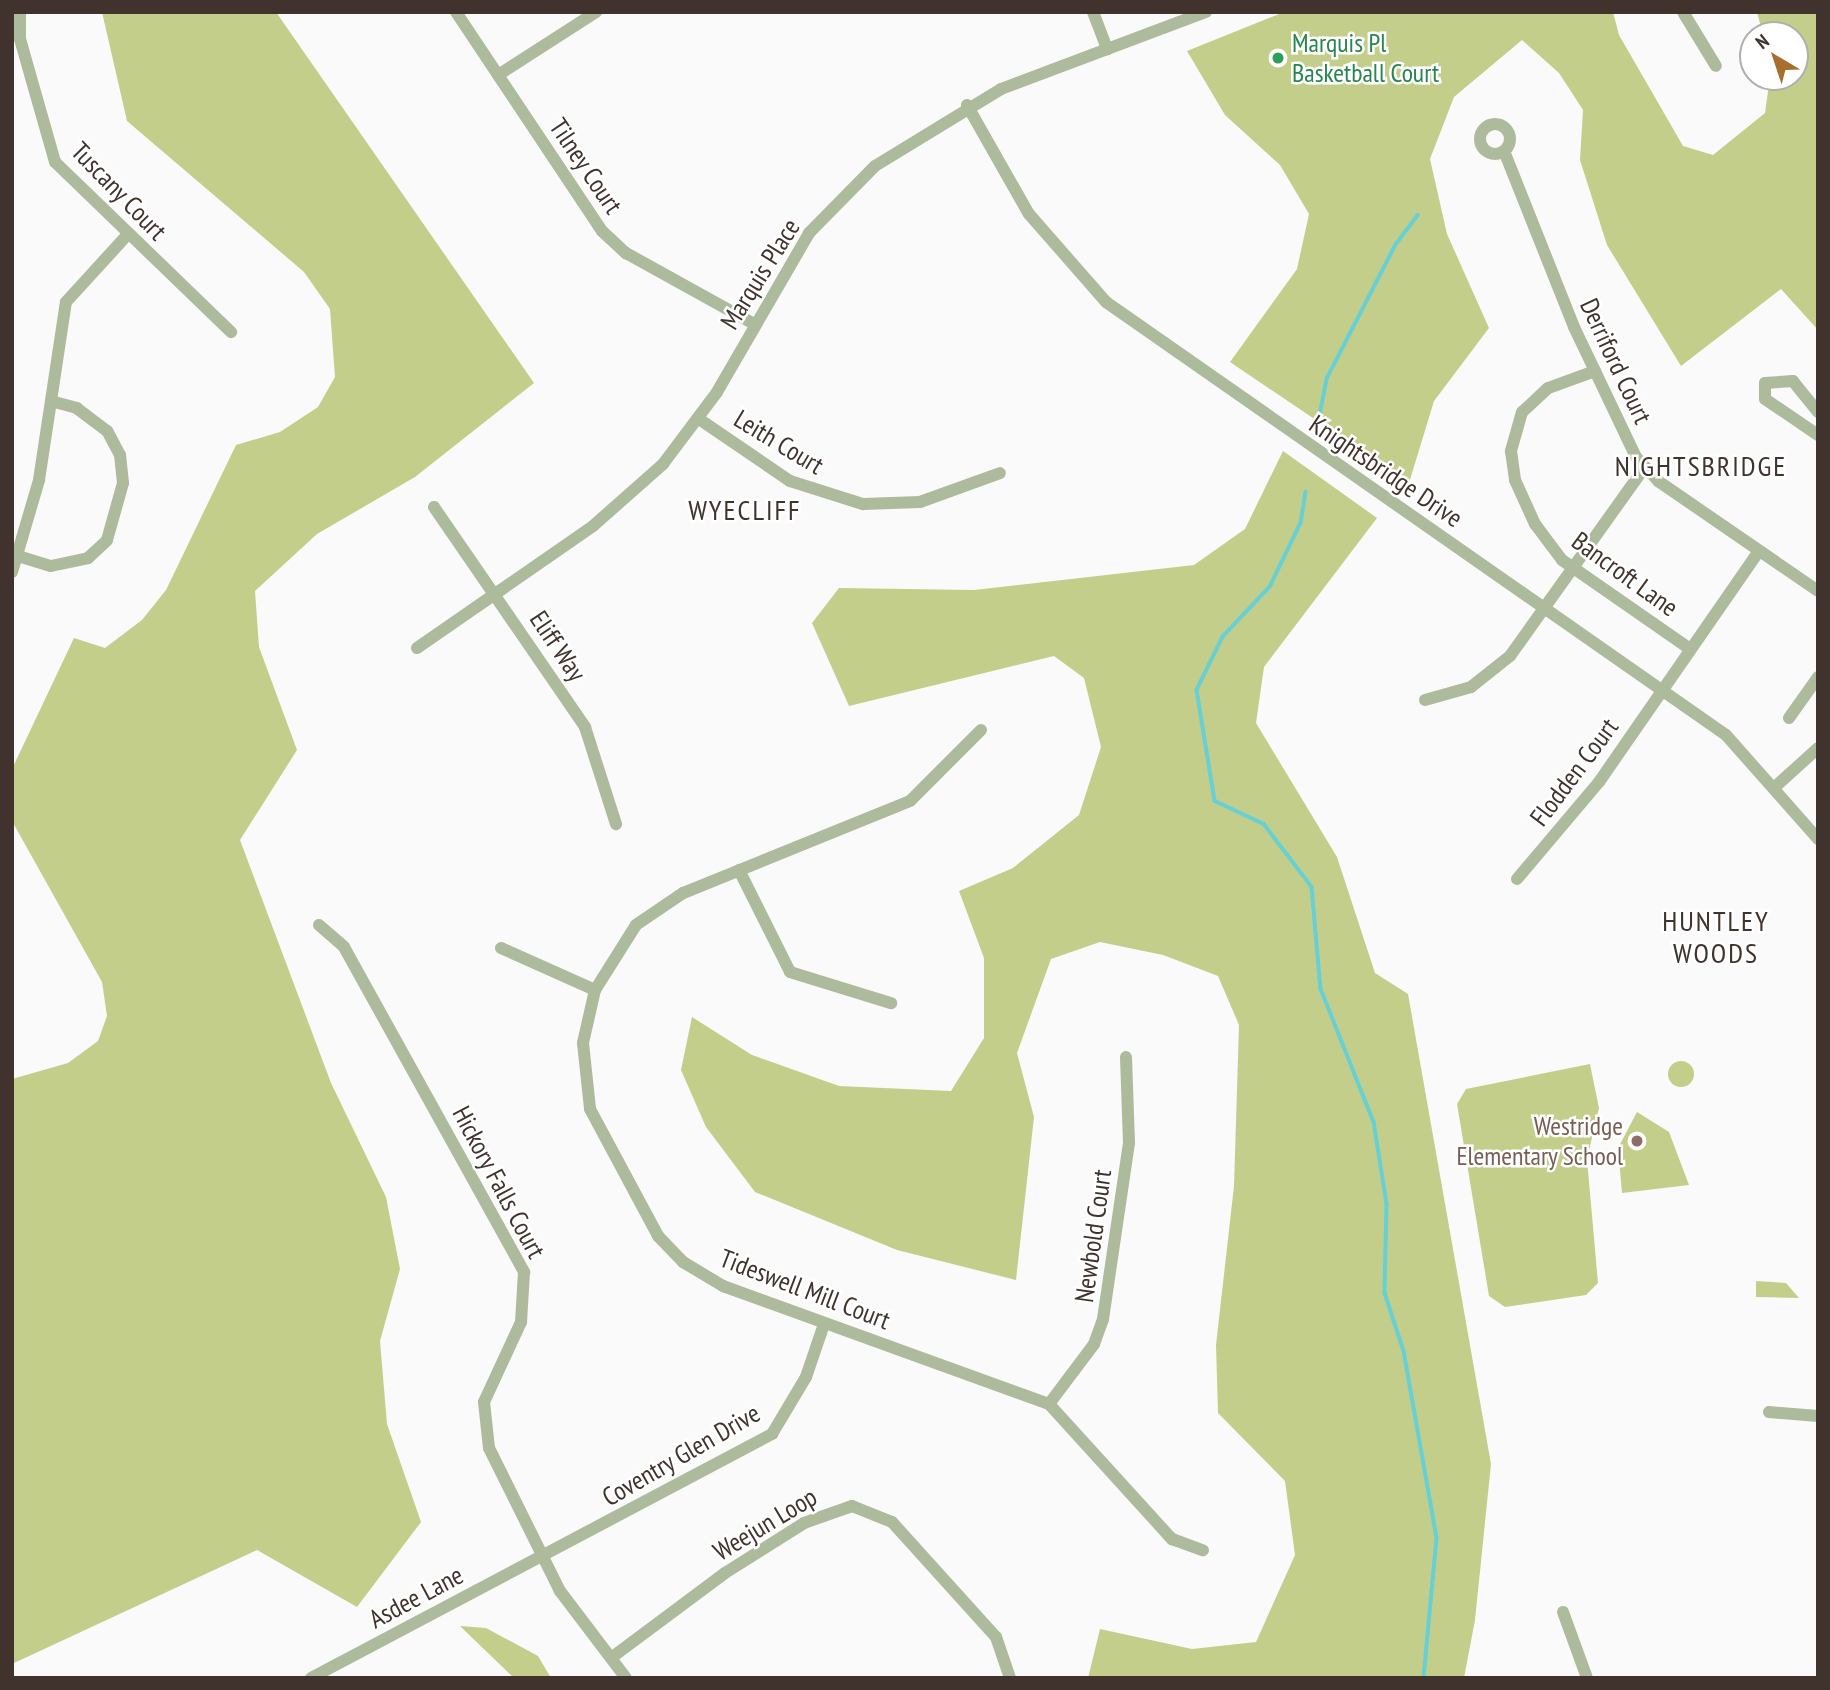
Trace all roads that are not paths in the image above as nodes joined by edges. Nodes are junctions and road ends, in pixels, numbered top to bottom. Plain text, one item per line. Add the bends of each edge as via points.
1 (20, 12) edge
2 (457, 12) edge
3 (596, 12) edge
4 (1093, 12) edge
5 (1206, 12) edge
6 (1683, 12) edge
7 (1107, 49) junction
8 (1716, 66) dead end
9 (498, 75) junction
10 (967, 105) junction
11 (1504, 151) dead end
12 (128, 234) junction
13 (754, 324) junction
14 (231, 332) dead end
15 (1595, 371) junction
16 (51, 401) junction
17 (1818, 412) edge
18 (699, 419) junction
19 (1818, 435) edge
20 (1644, 468) junction
21 (1000, 472) dead end
22 (434, 506) dead end
23 (1759, 551) junction
24 (18, 556) junction
25 (1573, 568) junction
26 (12, 572) edge
27 (1818, 591) edge
28 (496, 596) junction
29 (1546, 609) junction
30 (417, 648) dead end
31 (1690, 649) junction
32 (1818, 677) edge
33 (1663, 689) junction
34 (1425, 700) dead end
35 (1789, 718) dead end
36 (981, 730) dead end
37 (1818, 748) edge
38 (1776, 786) junction
39 (616, 824) dead end
40 (1818, 839) edge
41 (739, 870) junction
42 (1517, 879) dead end
43 (319, 925) dead end
44 (501, 948) dead end
45 (594, 990) junction
46 (891, 1003) dead end
47 (1126, 1057) dead end
48 (824, 1324) junction
49 (1049, 1404) junction
50 (1769, 1412) dead end
51 (1818, 1416) edge
52 (1203, 1550) dead end
53 (543, 1556) junction
54 (1563, 1612) dead end
55 (611, 1658) junction
56 (311, 1678) edge
57 (626, 1678) edge
58 (1010, 1678) edge
59 (1587, 1678) edge

1 - 12 street, Tuscany Court via 20,38 46,145 67,177
2 - 9 street, Tilney Court
3 - 9 street
4 - 7 street
5 - 7 street, Marquis Place
6 - 8 street
7 - 10 street, Marquis Place
9 - 13 street, Tilney Court via 602,231 626,253
10 - 13 street, Marquis Place via 874,166 835,202 786,267
10 - 29 street, Knightsbridge Drive via 1029,214 1106,302
11 - 15 street, Derriford Court
12 - 14 street, Tuscany Court
12 - 16 street via 66,302
13 - 18 street, Marquis Place
15 - 20 street, Derriford Court
15 - 25 street, Bancroft Lane via 1562,381 1532,400 1518,421 1511,452 1515,480 1535,524
16 - 24 street via 40,480
16 - 24 street via 77,408 107,431 120,455 124,483 107,540 88,558 51,566
17 - 19 street via 1793,381 1765,383 1765,400
18 - 21 street, Leith Court via 790,481 863,504 920,502
18 - 28 street, Marquis Place via 639,489
20 - 23 street, Derriford Court
20 - 25 street
22 - 28 street, Eliff Way
23 - 27 street, Derriford Court
23 - 31 street, Flodden Court
24 - 26 street
25 - 29 street
25 - 31 street, Bancroft Lane
28 - 30 street, Marquis Place
28 - 39 street, Eliff Way via 585,727
29 - 33 street, Knightsbridge Drive
29 - 34 street via 1492,673 1458,692
31 - 33 street, Flodden Court
32 - 35 street
33 - 38 street, Knightsbridge Drive via 1738,745
33 - 42 street, Flodden Court via 1585,800
36 - 41 street, Tideswell Mill Court via 910,801
37 - 38 street
38 - 40 street, Knightsbridge Drive
41 - 45 street, Tideswell Mill Court via 683,893 636,925
41 - 46 street via 790,972
43 - 53 street, Hickory Falls Court via 344,947 524,1272 521,1322 490,1381 485,1426 499,1475
44 - 45 street
45 - 48 street, Tideswell Mill Court via 583,1042 590,1110 658,1236 683,1262 723,1286
47 - 49 street, Newbold Court via 1129,1143 1103,1319 1094,1344
48 - 49 street, Tideswell Mill Court
48 - 53 street, Coventry Glen Drive via 806,1377 772,1434
49 - 52 street, Tideswell Mill Court via 1172,1539
50 - 51 street
53 - 55 street, Hickory Falls Court via 560,1591
53 - 56 street, Asdee Lane
54 - 59 street
55 - 57 street, Hickory Falls Court
55 - 58 street, Weejun Loop via 725,1573 804,1523 852,1506 892,1522 996,1637

